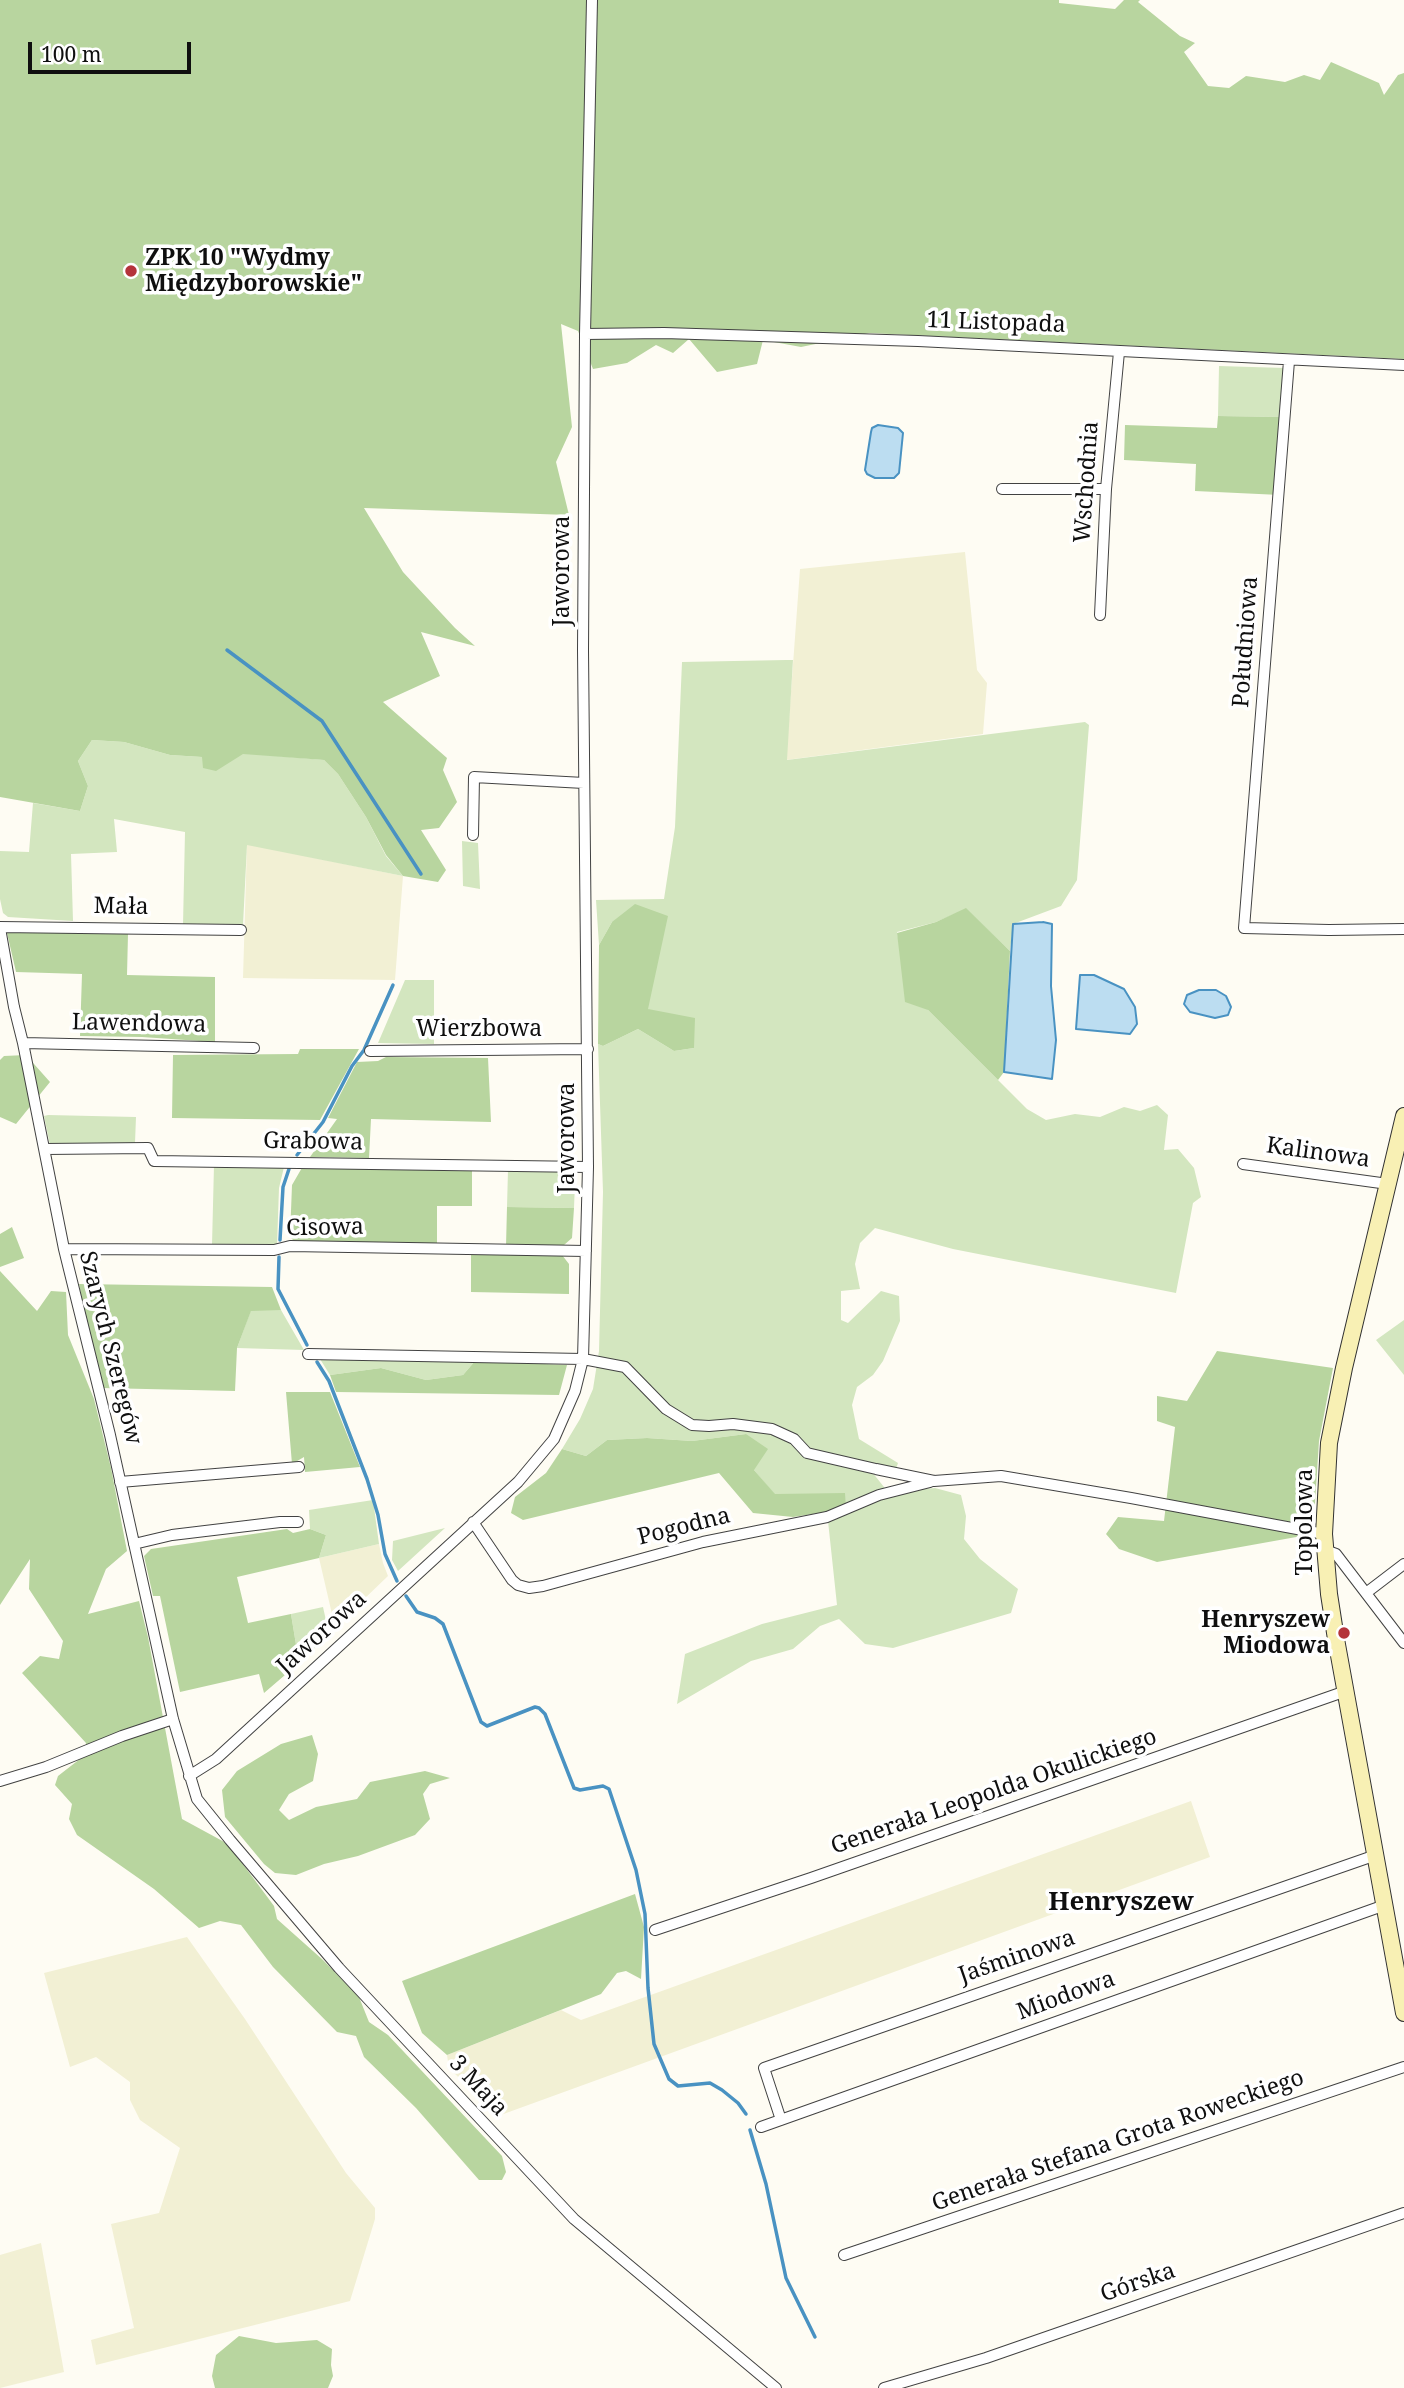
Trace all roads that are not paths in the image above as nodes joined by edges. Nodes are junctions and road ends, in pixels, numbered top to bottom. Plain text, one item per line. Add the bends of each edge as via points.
1 (592, 0) edge
2 (585, 334) junction
3 (1119, 352) junction
4 (1289, 360) junction
5 (1404, 365) edge
6 (1002, 489) dead end
7 (1107, 489) junction
8 (1100, 615) dead end
9 (584, 783) junction
10 (473, 835) dead end
11 (0, 928) edge
12 (1404, 929) edge
13 (241, 930) dead end
14 (23, 1043) junction
15 (254, 1048) dead end
16 (588, 1049) junction
17 (370, 1051) dead end
18 (1404, 1116) edge
19 (44, 1149) junction
20 (1243, 1164) dead end
21 (588, 1167) junction
22 (1388, 1184) junction
23 (64, 1249) junction
24 (586, 1251) junction
25 (308, 1353) dead end
26 (583, 1359) junction
27 (299, 1467) dead end
28 (934, 1481) junction
29 (120, 1482) junction
30 (298, 1522) dead end
31 (473, 1522) junction
32 (1324, 1542) junction
33 (134, 1544) junction
34 (1404, 1564) edge
35 (1366, 1593) junction
36 (1404, 1643) edge
37 (1346, 1691) junction
38 (173, 1719) junction
39 (189, 1776) junction
40 (0, 1781) edge
41 (1376, 1855) junction
42 (1385, 1905) junction
43 (655, 1930) dead end
44 (1404, 2013) edge
45 (1404, 2067) edge
46 (781, 2120) junction
47 (761, 2127) dead end
48 (1404, 2213) edge
49 (844, 2256) dead end
50 (776, 2388) edge
51 (884, 2388) edge

1 - 2 street, Jaworowa
2 - 3 street, 11 Listopada via 918,341
2 - 9 street, Jaworowa
3 - 4 street, 11 Listopada
3 - 7 street, Wschodnia
4 - 5 street, 11 Listopada
4 - 12 street, Południowa via 1244,928
6 - 7 street
7 - 8 street, Wschodnia
9 - 10 street via 474,777
9 - 16 street, Jaworowa
11 - 13 street, Mała
11 - 14 street, Szarych Szeregów
14 - 15 street, Lawendowa
14 - 19 street, Szarych Szeregów
16 - 17 street, Wierzbowa
16 - 21 street, Jaworowa
18 - 22 street, Topolowa
19 - 21 street, Grabowa via 148,1148 154,1161
19 - 23 street, Szarych Szeregów
20 - 22 street, Kalinowa
21 - 24 street, Jaworowa
22 - 32 street, Topolowa via 1329,1443
23 - 24 street, Cisowa via 274,1250 290,1246
23 - 29 street, Szarych Szeregów
24 - 26 street, Jaworowa
25 - 26 street
26 - 28 street via 625,1367 666,1409 692,1424 772,1429 794,1438 807,1452
26 - 31 street, Jaworowa via 554,1439 518,1482
27 - 29 street
28 - 31 street, Pogodna via 879,1495 827,1517 703,1542 543,1587 518,1586
28 - 32 street via 1000,1476 1131,1497
29 - 33 street, Szarych Szeregów
30 - 33 street via 172,1535
31 - 39 street, Jaworowa via 216,1759
32 - 35 street
32 - 37 street, Topolowa
33 - 38 street, Szarych Szeregów
34 - 35 street
35 - 36 street
37 - 41 street, Topolowa
37 - 43 street, Generała Leopolda Okulickiego
38 - 39 street, Szarych Szeregów
38 - 40 street
39 - 50 street, 3 Maja via 204,1809 339,1968 574,2219
41 - 42 street, Topolowa
41 - 46 street, Jaśminowa via 764,2068
42 - 44 street, Topolowa
42 - 46 street, Miodowa
45 - 49 street, Generała Stefana Grota Roweckiego
46 - 47 street, Miodowa
48 - 51 street, Górska via 986,2358

